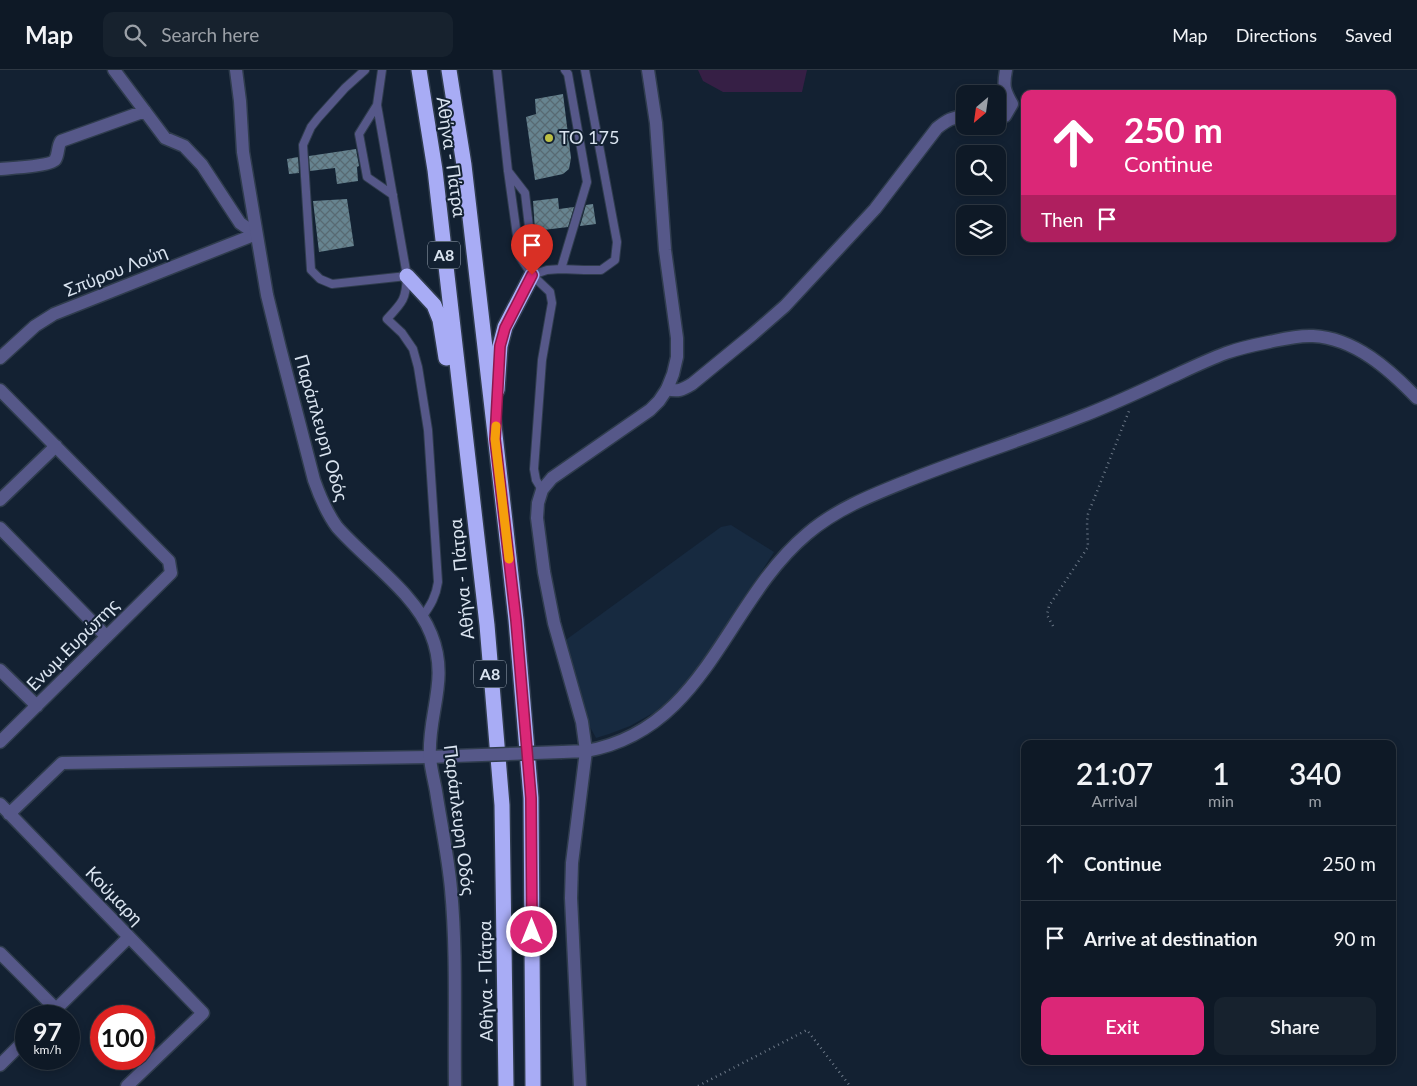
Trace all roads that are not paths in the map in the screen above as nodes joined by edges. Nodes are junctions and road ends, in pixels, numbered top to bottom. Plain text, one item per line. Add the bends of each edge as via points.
1 (114, 70) edge
2 (236, 70) edge
3 (365, 70) edge
4 (382, 70) edge
5 (419, 70) edge
6 (449, 70) edge
7 (497, 70) edge
8 (565, 70) edge
9 (585, 70) edge
10 (648, 70) edge
11 (1006, 70) edge
12 (1003, 85) edge
13 (1006, 94) edge
14 (376, 105) junction
15 (145, 111) junction
16 (1006, 114) edge
17 (956, 117) edge
18 (0, 169) edge
19 (508, 171) junction
20 (393, 195) junction
21 (256, 234) junction
22 (519, 250) junction
23 (560, 269) junction
24 (532, 275) junction
25 (407, 276) junction
26 (0, 358) edge
27 (667, 389) junction
28 (0, 390) edge
29 (1417, 398) edge
30 (495, 439) junction
31 (466, 441) junction
32 (56, 446) junction
33 (542, 490) junction
34 (0, 500) edge
35 (0, 528) edge
36 (422, 617) junction
37 (106, 636) junction
38 (0, 670) edge
39 (36, 706) junction
40 (0, 742) edge
41 (586, 752) junction
42 (430, 758) junction
43 (0, 804) edge
44 (9, 814) junction
45 (129, 937) junction
46 (0, 953) edge
47 (45, 1005) edge
48 (60, 1005) edge
49 (15, 1050) edge
50 (0, 1064) edge
51 (127, 1086) edge
52 (454, 1086) edge
53 (506, 1086) edge
54 (533, 1086) edge
55 (580, 1086) edge

1 - 15 street
2 - 21 street, Παράπλευρη Οδός
3 - 25 lane via 318,118 303,145 311,270 332,284
4 - 14 lane
5 - 31 highway, Αθήνα - Πάτρα / Α8 via 435,170
6 - 30 highway, Αθήνα - Πάτρα / Α8 via 464,165
7 - 19 lane
8 - 23 lane via 587,182
9 - 23 lane via 617,242 615,260 601,270
10 - 27 street via 677,338 677,357
11 - 12 street
13 - 16 street via 1012,104
14 - 20 lane
14 - 20 lane via 359,134 367,176
15 - 18 street via 61,141 57,158 50,164
15 - 21 street via 165,138 184,146 195,156 240,223
17 - 27 street via 938,128 875,209 785,306 692,384 682,390
19 - 22 lane
19 - 22 lane via 525,193 530,235
20 - 25 lane
21 - 26 street, Σπύρου Λούη via 54,314 34,326
21 - 36 street, Παράπλευρη Οδός via 280,348 320,497 337,527 397,586
22 - 24 lane
23 - 24 lane
24 - 30 highway via 505,328 500,346
24 - 33 lane via 550,292 552,303 542,360 534,469
25 - 31 highway via 434,304 440,320
25 - 36 lane via 406,293 400,306 387,319 413,349 428,430 438,582 432,604
27 - 33 street via 650,410 562,470
28 - 32 street
29 - 41 street via 1389,371 1346,344 1330,338 1287,338 1227,352 1078,418 949,464 866,498 843,509 795,544 766,577 702,674 673,707 633,736
30 - 54 highway, Αθήνα - Πάτρα / Α8 via 516,620 531,798
31 - 53 highway, Αθήνα - Πάτρα / Α8 via 502,805
32 - 34 street
32 - 37 street, Ενωμ.Ευρώπης via 169,561 171,573
33 - 41 street via 537,518 544,572 554,623 582,722
35 - 37 street
36 - 42 street, Παράπλευρη Οδός via 431,633 439,664
37 - 39 street, Ενωμ.Ευρώπης
38 - 39 street
39 - 40 street, Ενωμ.Ευρώπης
41 - 42 street, bridge
41 - 55 street via 571,892
42 - 44 street via 62,763
42 - 52 street, Παράπλευρη Οδός via 447,852 452,908
43 - 44 street, Κούμαρη
44 - 45 street, Κούμαρη
45 - 48 street
45 - 51 street, Κούμαρη via 203,1013
46 - 47 street
49 - 50 street

